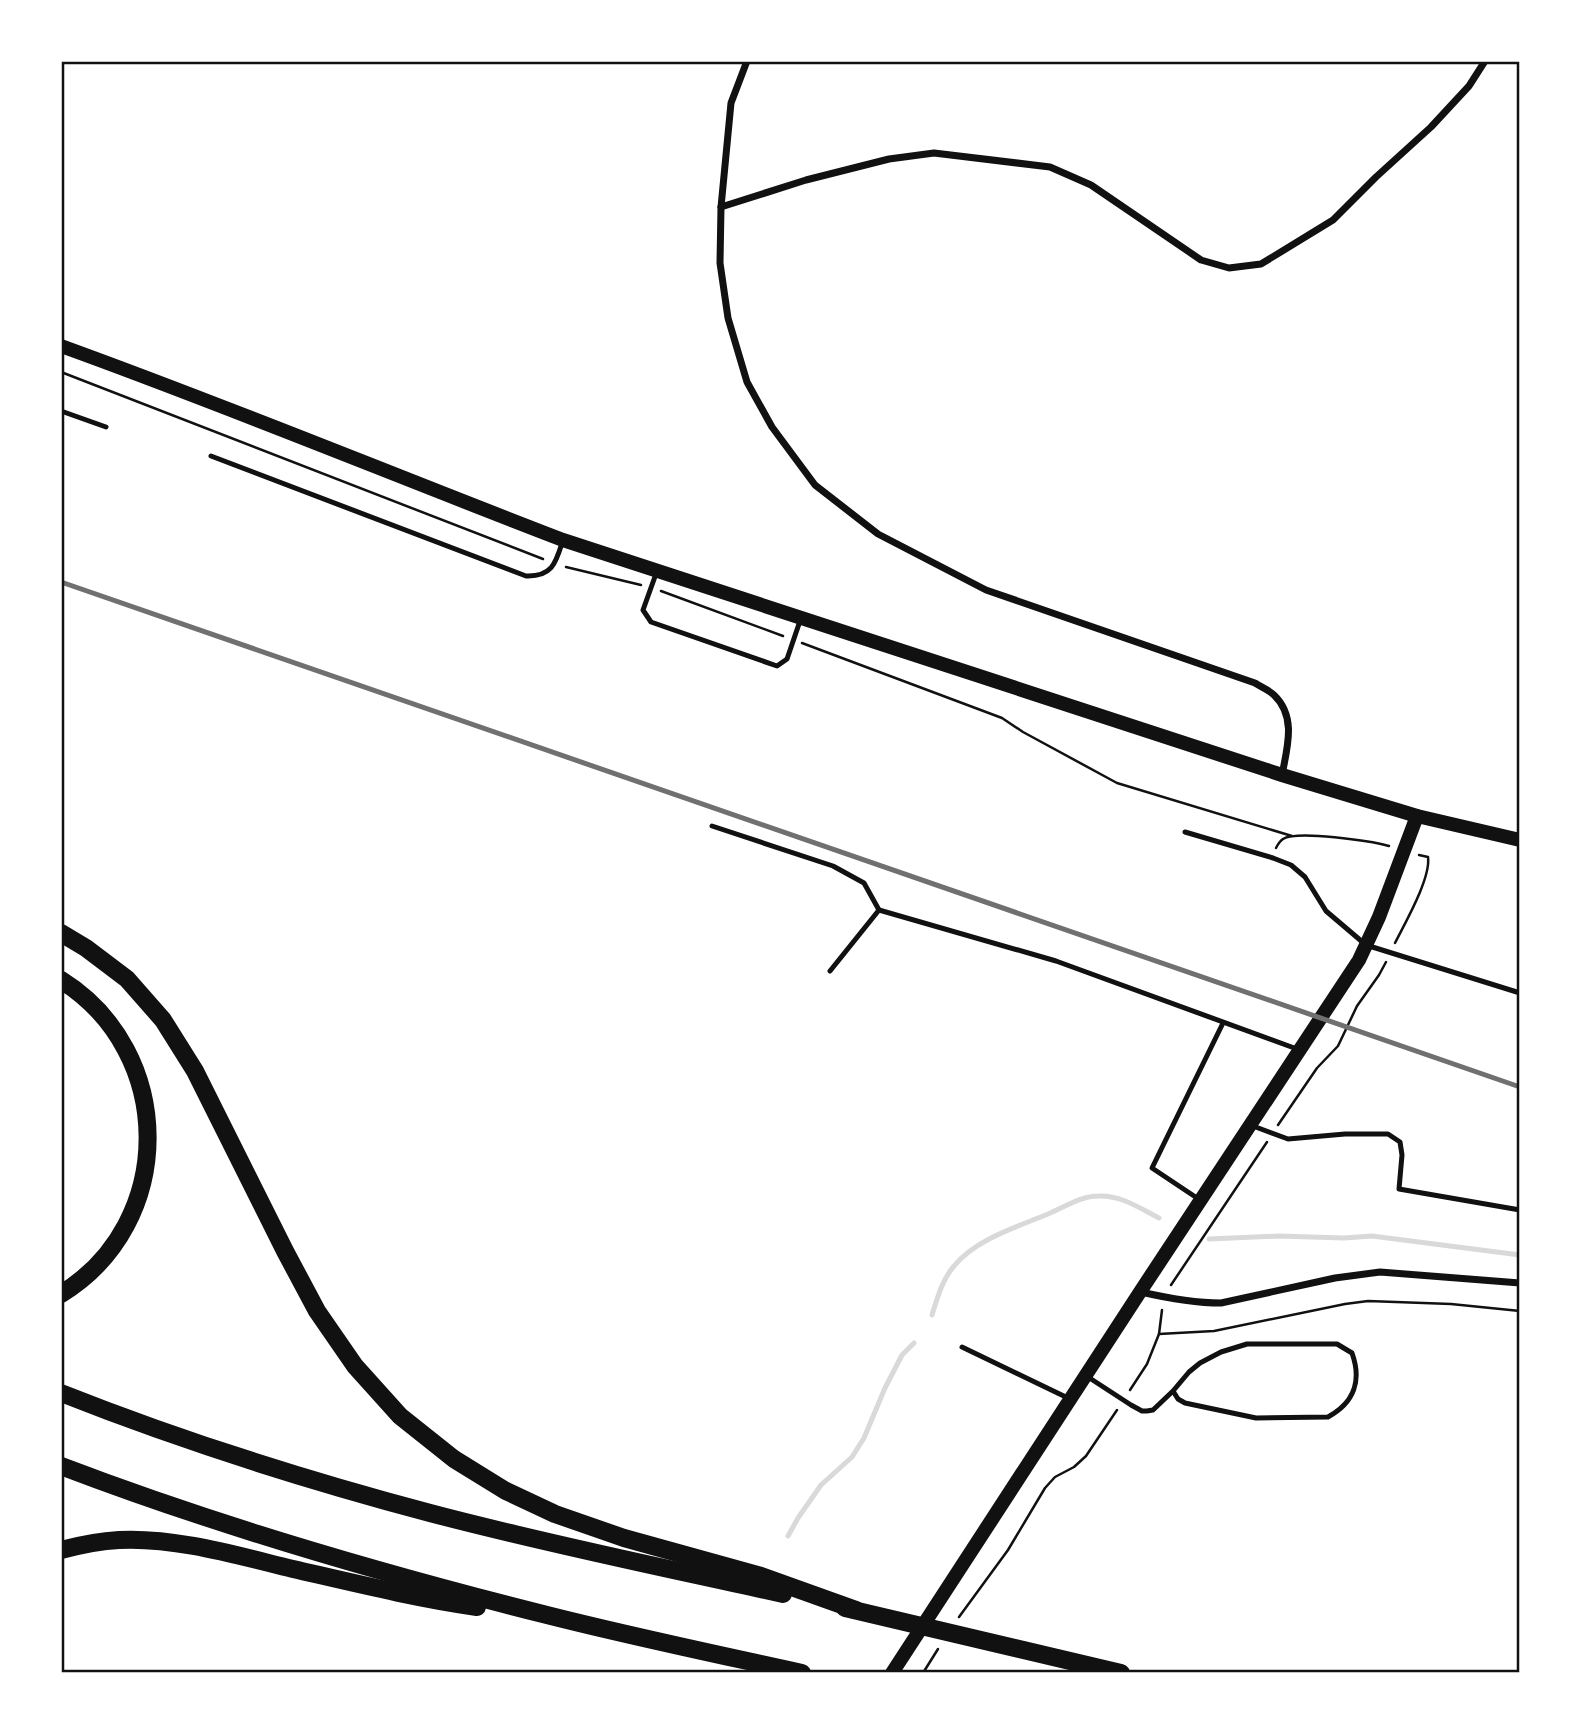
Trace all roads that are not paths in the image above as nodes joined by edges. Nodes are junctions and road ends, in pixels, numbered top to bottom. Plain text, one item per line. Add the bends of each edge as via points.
1 (747, 61) edge
2 (1485, 61) edge
3 (721, 207) junction
4 (61, 346) edge
5 (61, 411) edge
6 (106, 427) dead end
7 (211, 456) dead end
8 (563, 540) junction
9 (657, 571) junction
10 (801, 618) junction
11 (1282, 775) junction
12 (1417, 816) junction
13 (712, 826) dead end
14 (1185, 831) dead end
15 (1520, 840) edge
16 (879, 910) junction
17 (61, 933) edge
18 (1366, 945) junction
19 (830, 971) dead end
20 (61, 980) edge
21 (1520, 993) edge
22 (1223, 1023) junction
23 (1300, 1050) junction
24 (1251, 1125) junction
25 (1200, 1200) junction
26 (1520, 1210) edge
27 (1520, 1283) edge
28 (1140, 1292) junction
29 (61, 1294) edge
30 (962, 1347) dead end
31 (1085, 1375) junction
32 (1173, 1391) junction
33 (61, 1394) edge
34 (1070, 1399) junction
35 (61, 1466) edge
36 (61, 1549) edge
37 (862, 1612) junction
38 (544, 1615) junction
39 (802, 1673) edge
40 (892, 1673) edge
41 (1121, 1673) edge

1 - 3 street via 731,103
2 - 3 street via 1432,127 1333,220 1261,264 1229,268 1200,260 1091,185 1050,167 934,153 806,180
3 - 11 street via 720,263 728,318 747,382 772,427 816,485 878,534 986,590 1255,683 1274,695 1286,712 1289,742
4 - 8 main road
5 - 6 lane
7 - 8 lane via 526,576 541,575 555,564
8 - 9 main road
9 - 10 main road
9 - 10 lane via 643,610 651,622 777,666 787,659
10 - 11 main road
11 - 12 main road
12 - 15 main road
12 - 18 main road
13 - 16 lane via 833,866 864,883
14 - 18 lane via 1291,865 1305,877 1326,911
16 - 19 lane
16 - 22 lane via 1056,961
17 - 37 highway via 127,979 163,1020 195,1071 317,1311 355,1366 400,1416 506,1492 555,1514
18 - 21 lane
18 - 23 main road
20 - 29 highway via 108,1021 126,1048 140,1082 149,1129 142,1181 128,1222 103,1258
22 - 23 lane
22 - 25 lane via 1152,1168
23 - 24 main road
24 - 25 main road
24 - 26 lane via 1288,1139 1388,1134 1400,1142 1399,1189
25 - 28 main road
27 - 28 street via 1380,1272 1221,1303
28 - 31 main road
30 - 34 lane
31 - 32 lane via 1142,1411 1153,1409
31 - 34 main road
32 - 32 lane via 1185,1403 1238,1415 1328,1417 1345,1404 1357,1373 1352,1353 1338,1344 1247,1344 1200,1363
33 - 37 highway via 267,1466 430,1513
34 - 40 main road
35 - 38 highway via 244,1530
36 - 38 highway via 121,1540 170,1543 414,1597
37 - 41 highway
38 - 39 highway

